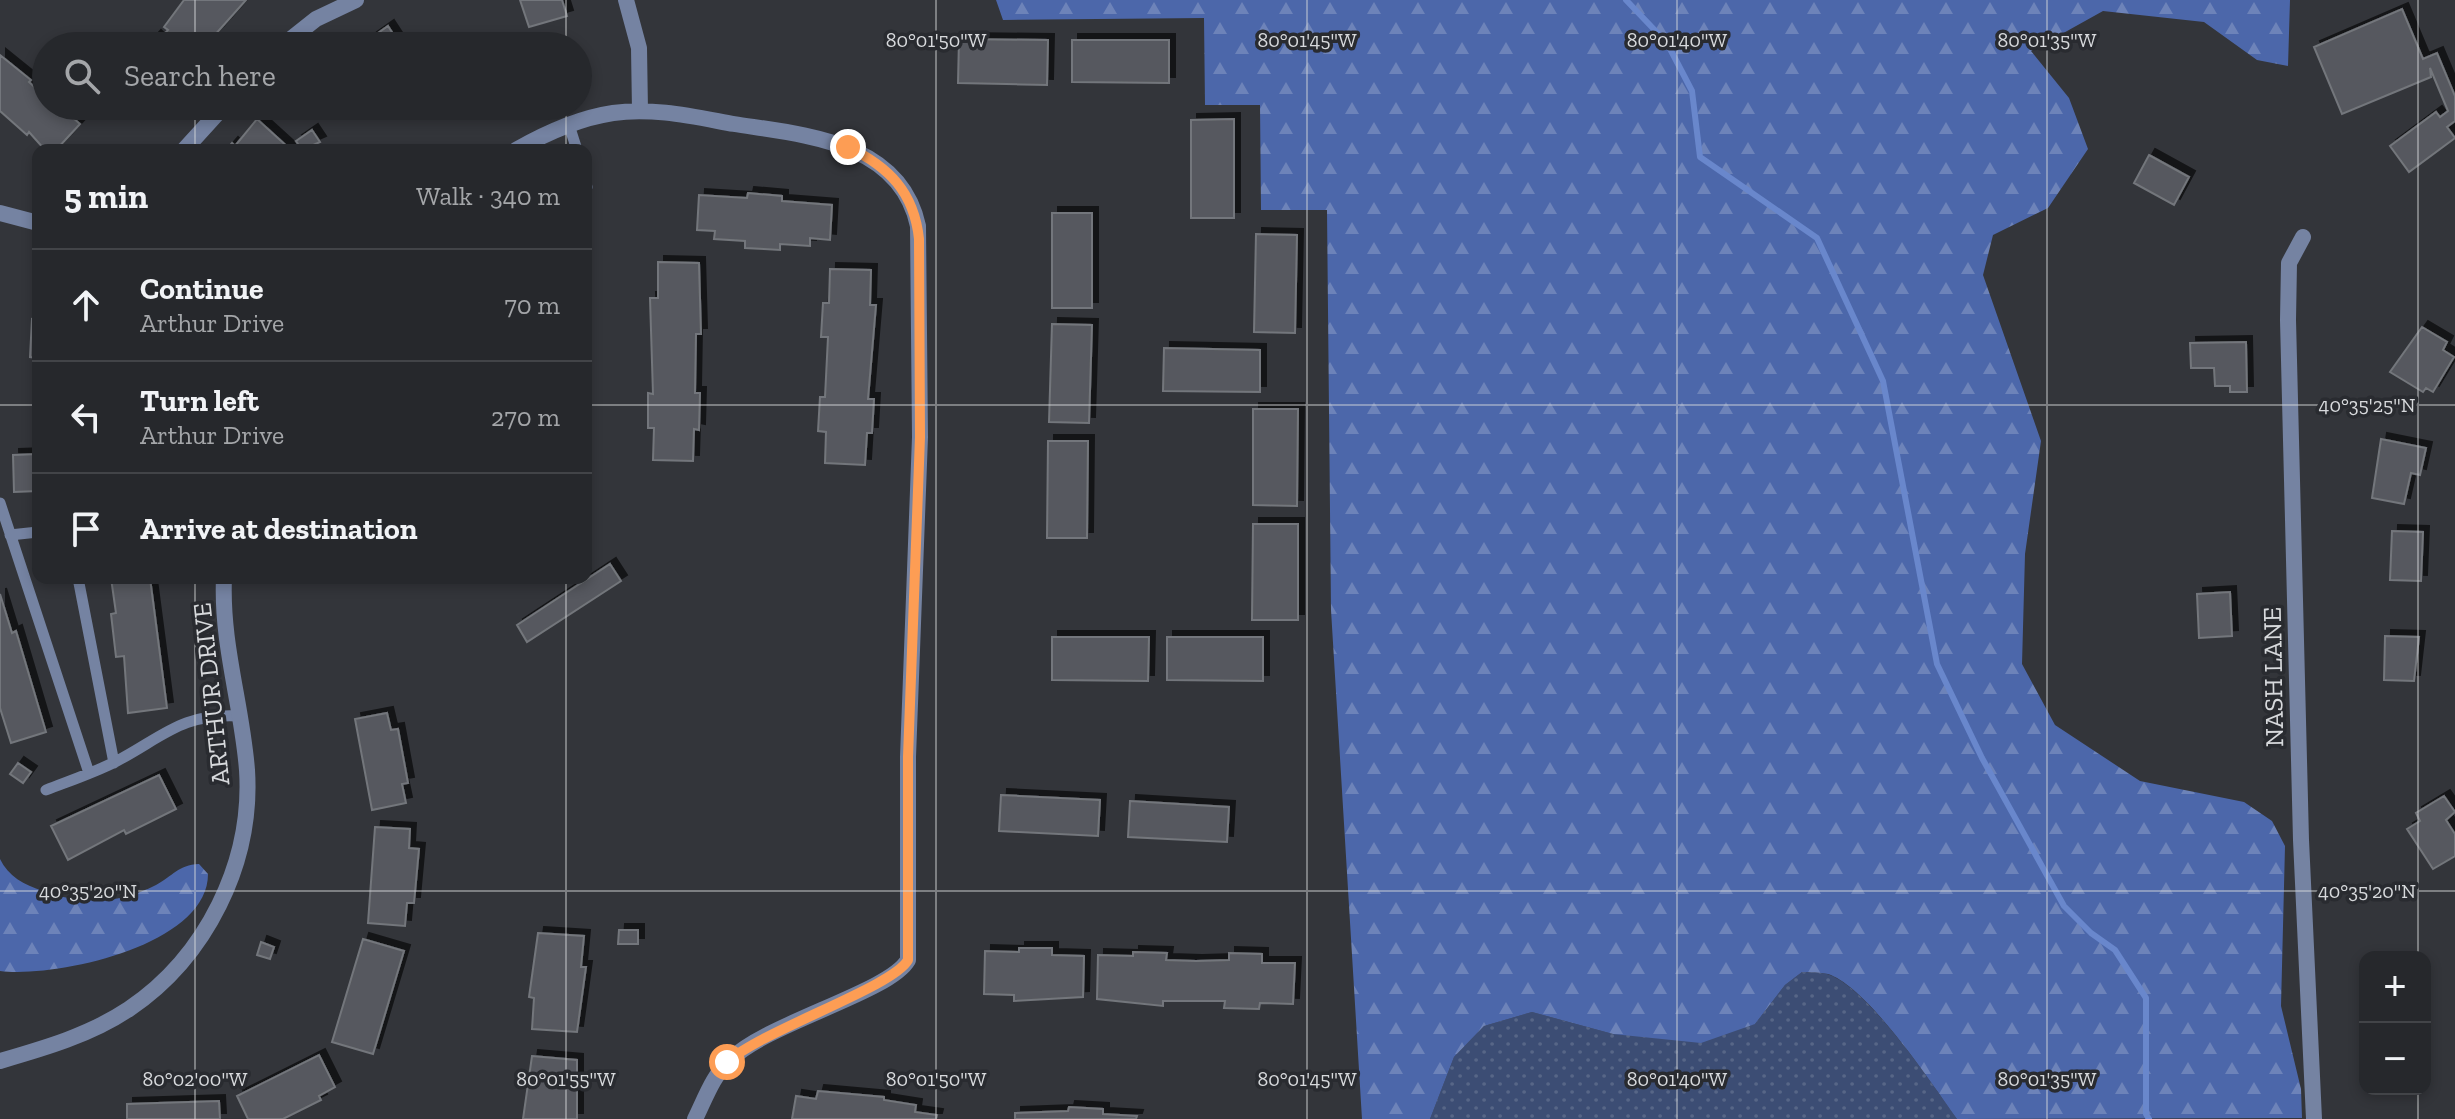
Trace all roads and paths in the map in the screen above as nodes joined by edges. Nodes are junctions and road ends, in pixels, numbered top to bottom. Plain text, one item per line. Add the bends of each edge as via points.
1 (356, 0) edge
2 (626, 0) edge
3 (300, 32) edge
4 (640, 111) junction
5 (592, 119) edge
6 (211, 120) edge
7 (588, 120) edge
8 (569, 125) junction
9 (189, 144) edge
10 (529, 144) edge
11 (575, 144) edge
12 (0, 213) edge
13 (32, 221) edge
14 (2303, 237) dead end
15 (0, 503) edge
16 (32, 533) edge
17 (10, 535) junction
18 (79, 584) edge
19 (224, 584) edge
20 (239, 716) junction
21 (114, 763) junction
22 (89, 773) junction
23 (46, 790) dead end
24 (0, 1061) edge
25 (695, 1119) edge
26 (2314, 1119) edge

1 - 3 street
2 - 4 street via 639,48
4 - 5 street
4 - 25 street via 799,134 848,147 884,168 902,187 915,211 919,239 920,437 908,757 908,960 889,979 750,1044 720,1071
6 - 9 street
7 - 8 street
8 - 10 street
8 - 11 lane
12 - 13 street
14 - 26 street, NASH LANE via 2289,263 2288,320
15 - 17 lane
16 - 17 lane
17 - 22 lane
18 - 21 lane
19 - 20 street, ARTHUR DRIVE via 225,635
20 - 21 lane via 194,719
20 - 24 street, ARTHUR DRIVE via 247,773 243,838 229,884 196,941 161,984 127,1010 69,1040
21 - 22 lane
22 - 23 lane

